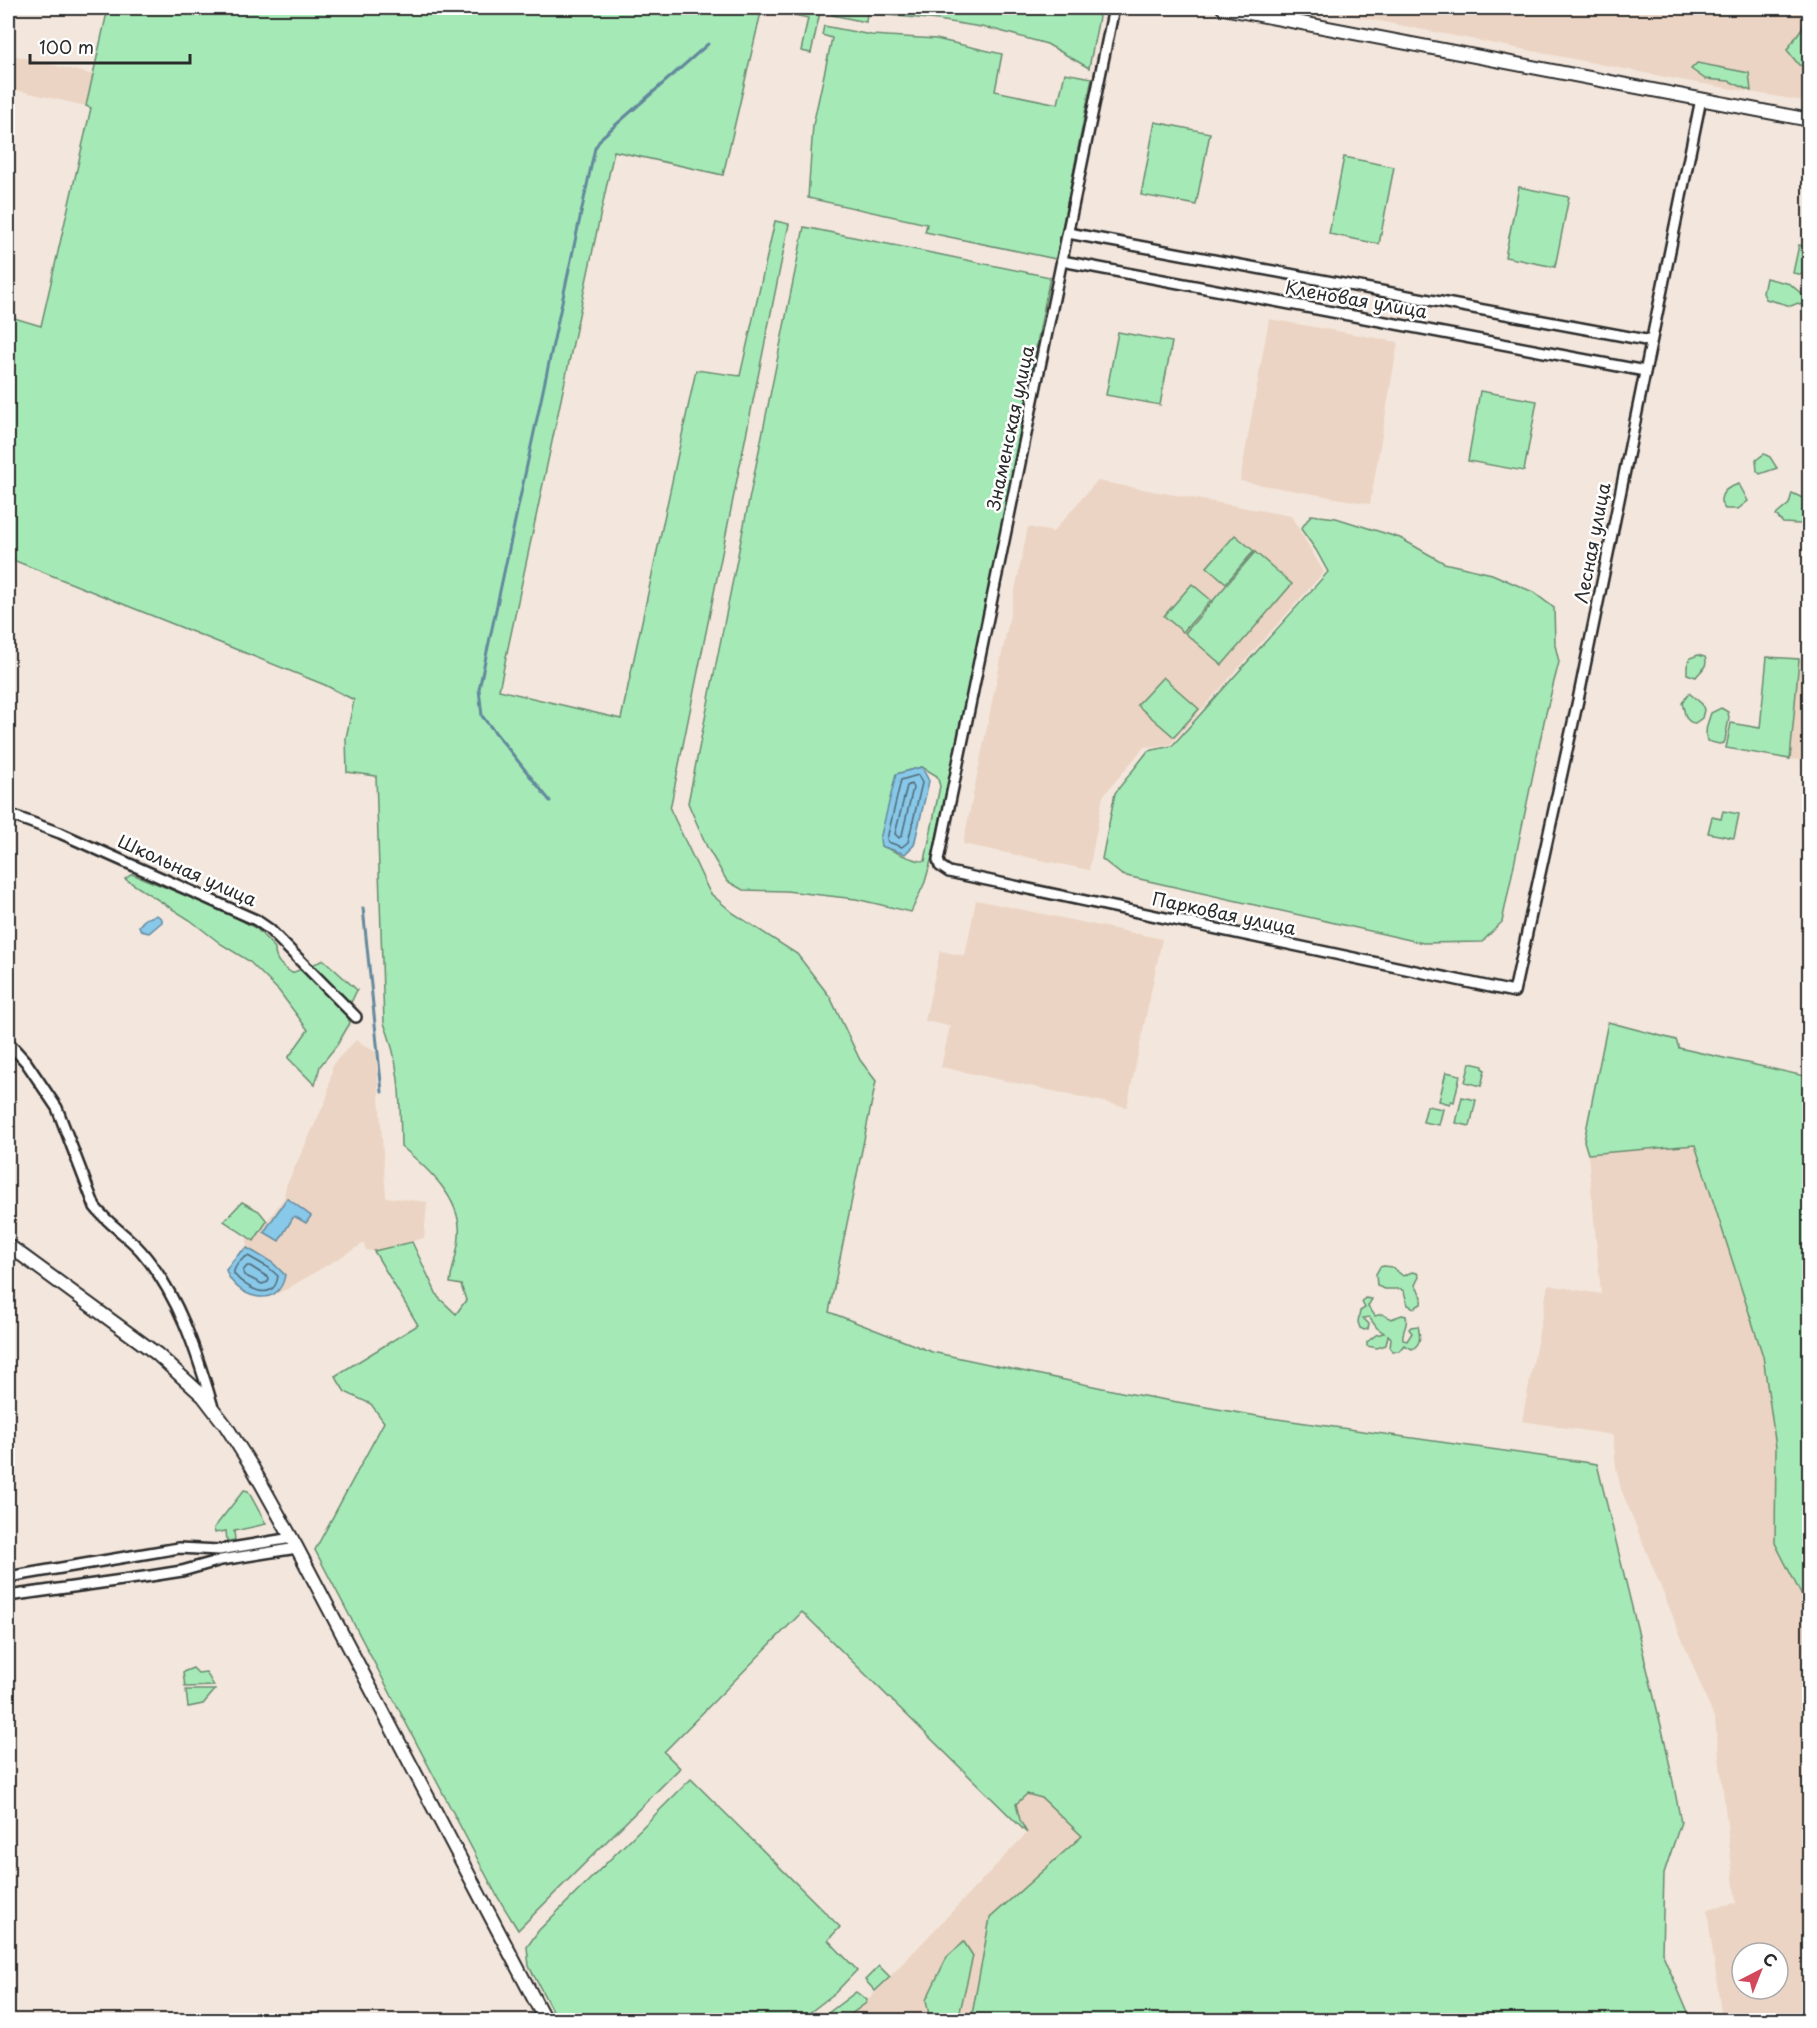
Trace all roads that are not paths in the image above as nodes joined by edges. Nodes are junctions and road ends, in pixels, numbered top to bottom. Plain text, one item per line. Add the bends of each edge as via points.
1 (1114, 8) edge
2 (1223, 8) edge
3 (1701, 99) junction
4 (1809, 120) edge
5 (1068, 233) junction
6 (1062, 261) junction
7 (1651, 342) junction
8 (1645, 371) junction
9 (8, 814) edge
10 (938, 855) joint
11 (1514, 992) joint
12 (356, 1017) dead end
13 (8, 1042) edge
14 (8, 1245) edge
15 (214, 1409) junction
16 (294, 1543) junction
17 (8, 1577) edge
18 (8, 1596) edge
19 (545, 2020) edge

1 - 5 street, Знаменская улица
2 - 3 street
3 - 4 street
3 - 7 street, Лесная улица
5 - 6 street, Знаменская улица
5 - 7 street, Кленовая улица
6 - 8 street, Кленовая улица
6 - 10 street, Знаменская улица
7 - 8 street, Лесная улица
8 - 11 street, Лесная улица
9 - 12 street, Школьная улица via 256,920
10 - 11 street, Парковая улица via 940,866 948,872
13 - 15 street via 57,1108 95,1207 140,1251 167,1290 187,1326
14 - 15 street via 157,1354
15 - 16 street
16 - 17 street via 219,1550 179,1548
16 - 18 street via 182,1571
16 - 19 street

